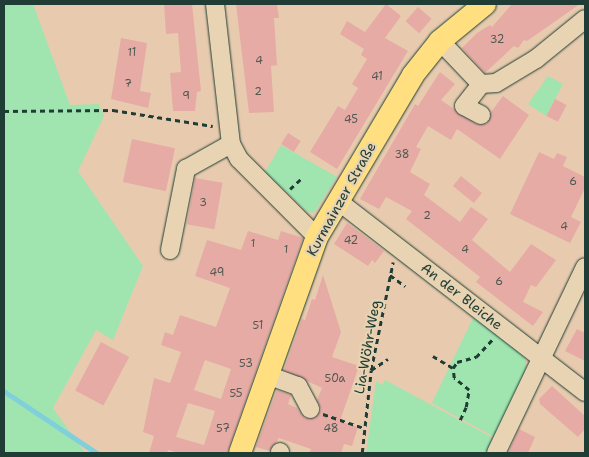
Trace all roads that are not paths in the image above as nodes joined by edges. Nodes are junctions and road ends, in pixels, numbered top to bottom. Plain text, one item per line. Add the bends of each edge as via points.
1 (215, 4) edge
2 (482, 4) edge
3 (585, 19) edge
4 (440, 41) junction
5 (481, 84) junction
6 (481, 116) dead end
7 (231, 144) junction
8 (338, 201) junction
9 (317, 237) junction
10 (170, 250) dead end
11 (585, 267) edge
12 (541, 358) junction
13 (267, 375) junction
14 (585, 392) edge
15 (310, 409) road end
16 (240, 453) edge
17 (496, 453) edge

1 - 7 street
2 - 4 main road, Kurmainzer Straße
3 - 5 street via 536,59 496,83
4 - 5 street
4 - 8 main road, Kurmainzer Straße via 413,75
5 - 6 street via 464,106
7 - 9 street via 239,159
7 - 10 street via 186,169
8 - 9 main road, Kurmainzer Straße
8 - 12 street, An der Bleiche
9 - 13 main road, Kurmainzer Straße
11 - 12 street
12 - 14 street, An der Bleiche
12 - 17 street
13 - 15 street via 298,386
13 - 16 main road, Kurmainzer Straße

